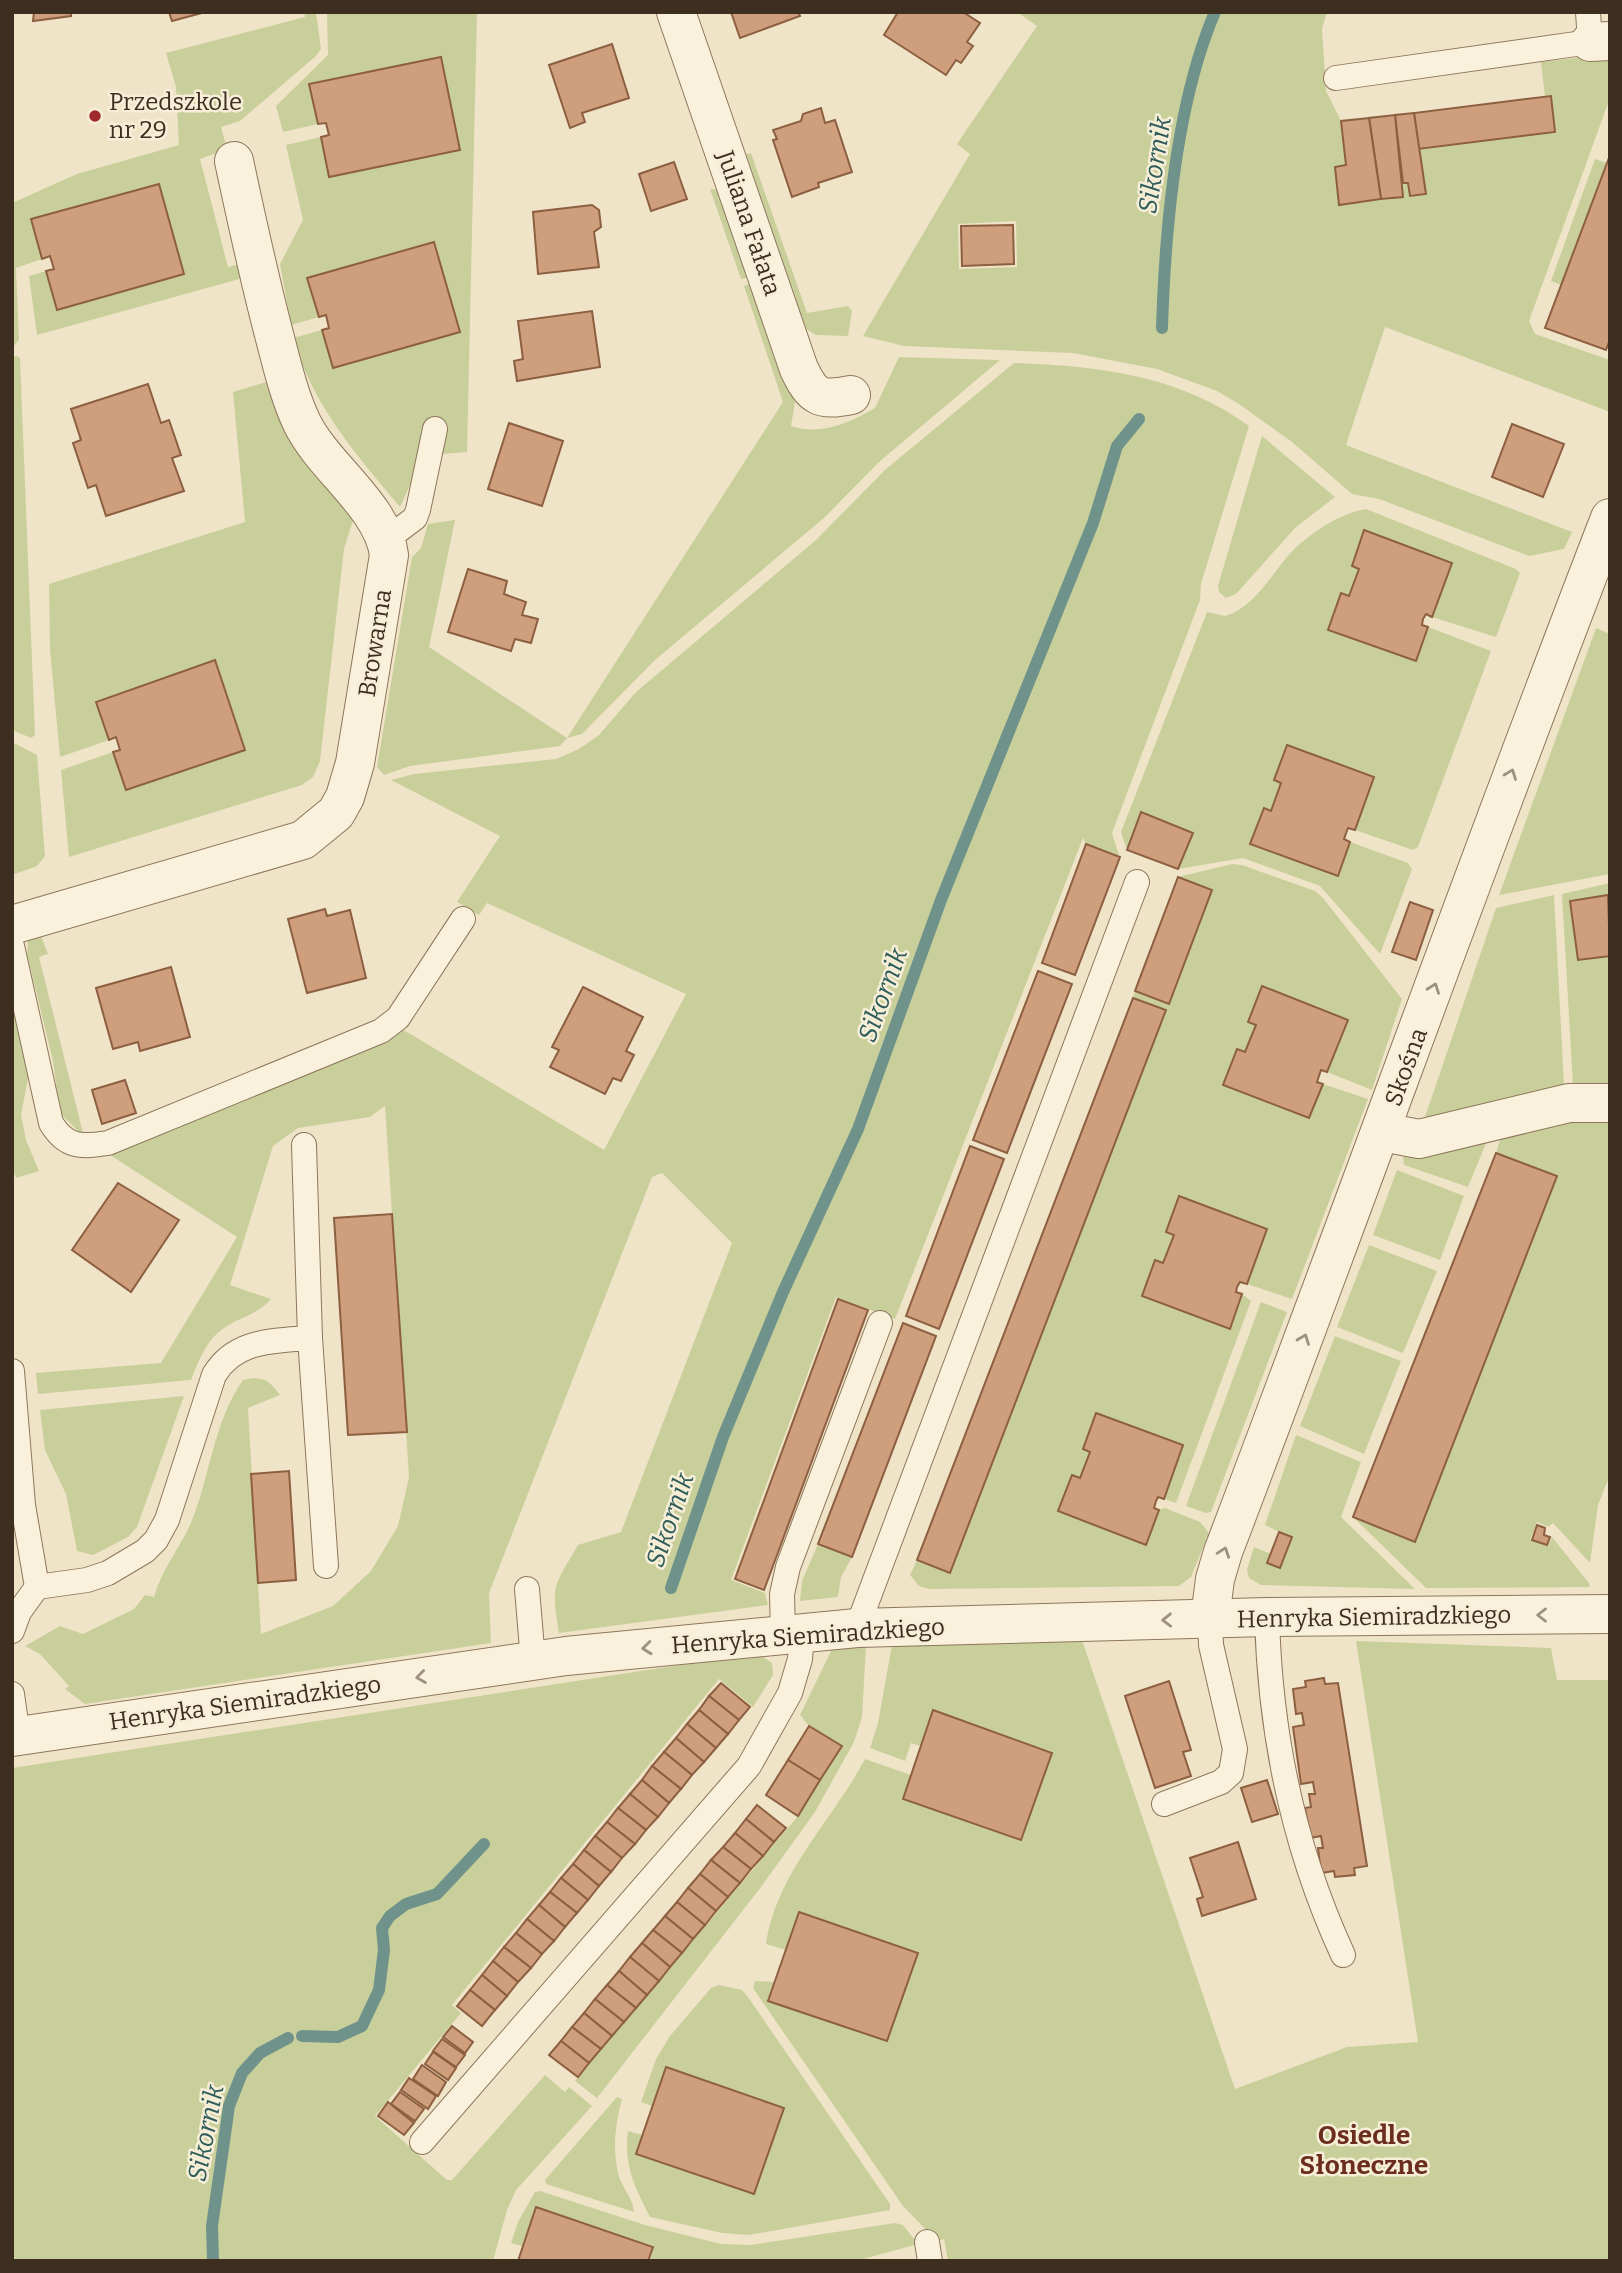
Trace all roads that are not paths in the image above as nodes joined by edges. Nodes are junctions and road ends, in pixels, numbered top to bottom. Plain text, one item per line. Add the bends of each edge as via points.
1 (677, 12) edge
2 (1596, 32) edge
3 (1336, 78) dead end
4 (234, 161) dead end
5 (851, 395) dead end
6 (435, 429) dead end
7 (1610, 517) edge
8 (387, 538) junction
9 (1136, 882) dead end
10 (463, 919) dead end
11 (12, 925) edge
12 (12, 946) edge
13 (1610, 1102) edge
14 (1382, 1132) junction
15 (304, 1145) dead end
16 (880, 1323) dead end
17 (310, 1338) junction
18 (12, 1371) edge
19 (326, 1566) dead end
20 (37, 1587) junction
21 (527, 1589) dead end
22 (1610, 1614) edge
23 (1267, 1617) junction
24 (1210, 1618) junction
25 (857, 1628) junction
26 (12, 1631) edge
27 (793, 1634) junction
28 (533, 1661) junction
29 (12, 1694) edge
30 (15, 1737) edge
31 (1164, 1804) dead end
32 (1343, 1955) dead end
33 (422, 2142) dead end

1 - 5 street, Juliana Fałata via 799,369 817,396 829,400
2 - 3 lane
4 - 8 street via 260,281 302,423
6 - 8 lane via 415,518
14 -> 7 street, Skośna
8 - 11 street, Browarna via 389,555 355,763 336,813 303,840
9 - 25 lane
10 - 12 lane via 398,1018 381,1031 108,1143 88,1146 72,1145 59,1137 51,1124
13 - 14 street via 1569,1103 1419,1139
24 -> 14 street, Skośna via 1223,1552
15 - 17 lane
16 - 27 lane via 788,1567 782,1594
17 - 19 lane
17 - 20 lane via 254,1344 224,1359 214,1375 167,1521 145,1551 97,1577
18 - 20 lane via 23,1505
20 - 26 lane
21 - 28 lane
22 -> 23 street, Henryka Siemiradzkiego
23 - 24 street, Henryka Siemiradzkiego
23 - 32 lane via 1272,1703 1286,1781 1318,1901
24 -> 25 street, Henryka Siemiradzkiego
24 - 31 lane via 1211,1645 1235,1749 1231,1773 1221,1782
25 - 27 street, Henryka Siemiradzkiego
27 -> 28 street, Henryka Siemiradzkiego
27 - 33 lane via 800,1659 790,1693 749,1766
28 -> 30 street, Henryka Siemiradzkiego
29 - 30 lane

